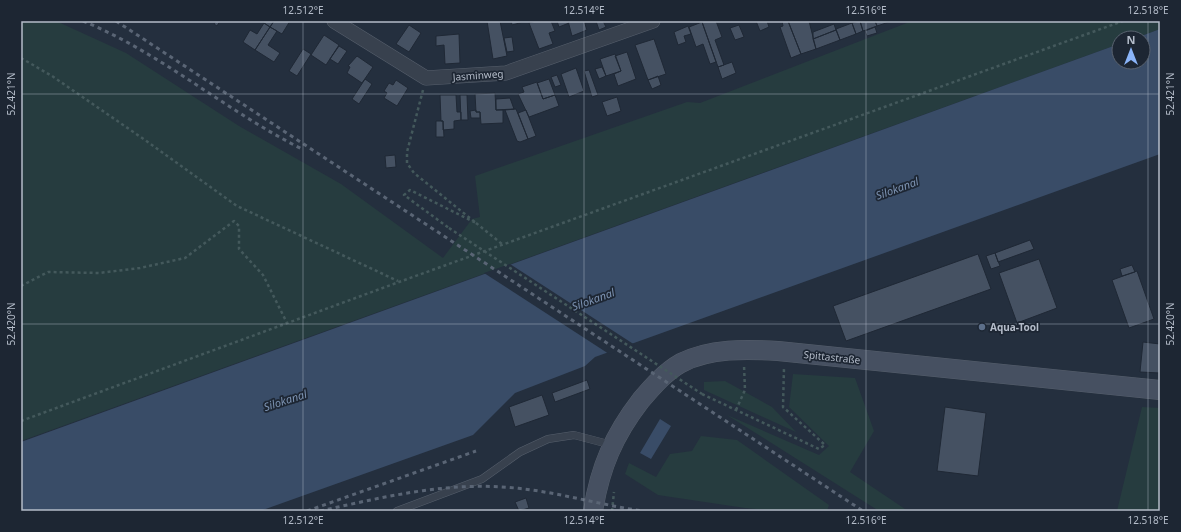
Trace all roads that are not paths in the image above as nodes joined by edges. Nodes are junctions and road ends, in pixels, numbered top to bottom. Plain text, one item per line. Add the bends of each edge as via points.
1 (338, 22) edge
2 (645, 22) edge
3 (1160, 390) edge
4 (612, 445) junction
5 (397, 511) edge
6 (592, 511) edge

1 - 2 street, Jasminweg via 426,78 506,73
3 - 4 street, Spittastraße via 925,363 756,349 719,352 682,363 660,379 626,419
4 - 5 lane via 574,435 548,439 520,452 482,479
4 - 6 street, Spittastraße via 598,482

